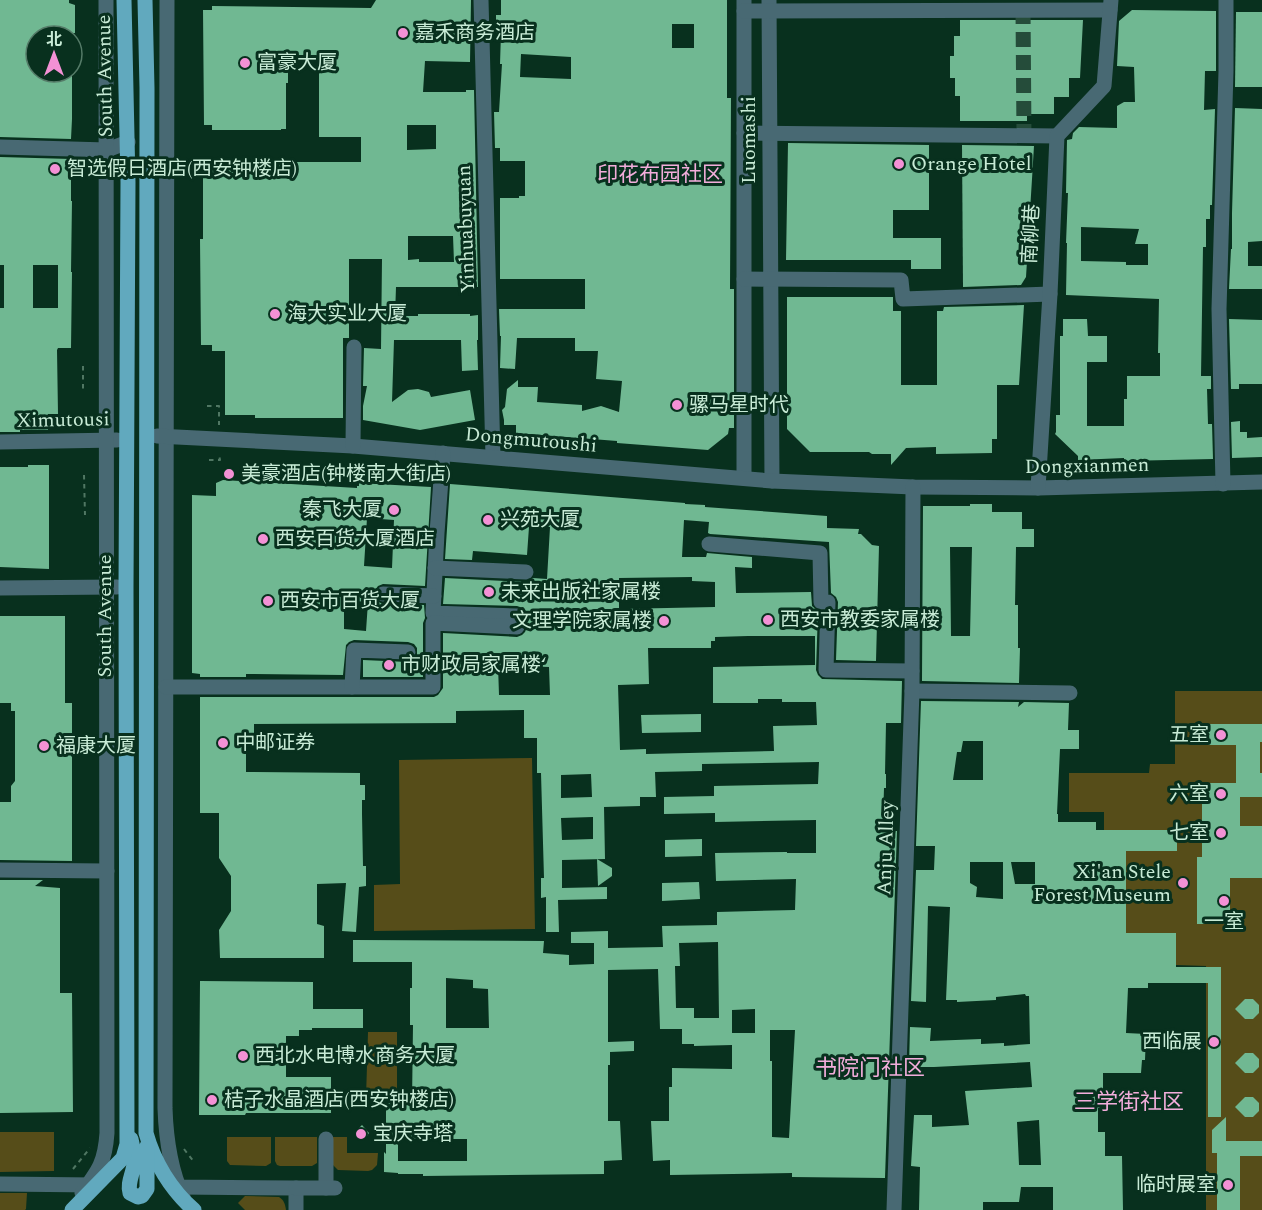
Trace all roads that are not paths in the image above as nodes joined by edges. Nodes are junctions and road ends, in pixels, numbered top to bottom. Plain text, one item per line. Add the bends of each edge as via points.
1 (106, 0) edge
2 (124, 0) edge
3 (145, 0) edge
4 (167, 0) edge
5 (481, 0) edge
6 (1226, 0) edge
7 (770, 5) edge
8 (1111, 5) edge
9 (744, 6) edge
10 (744, 133) junction
11 (769, 133) junction
12 (1057, 136) junction
13 (128, 142) junction
14 (0, 147) edge
15 (106, 150) junction
16 (744, 279) junction
17 (771, 279) junction
18 (1050, 294) junction
19 (354, 347) dead end
20 (166, 436) junction
21 (146, 437) junction
22 (107, 440) junction
23 (128, 440) junction
24 (0, 442) edge
25 (353, 446) junction
26 (443, 453) junction
27 (493, 457) junction
28 (744, 478) junction
29 (772, 480) junction
30 (1262, 482) edge
31 (1223, 484) junction
32 (913, 487) junction
33 (1038, 488) junction
34 (709, 544) dead end
35 (435, 568) junction
36 (526, 573) dead end
37 (107, 587) junction
38 (126, 587) junction
39 (0, 588) edge
40 (383, 594) dead end
41 (434, 596) junction
42 (408, 652) dead end
43 (912, 671) junction
44 (166, 687) junction
45 (352, 687) junction
46 (912, 691) junction
47 (1070, 693) dead end
48 (0, 870) edge
49 (107, 871) junction
50 (128, 1122) junction
51 (146, 1133) junction
52 (326, 1139) dead end
53 (0, 1184) edge
54 (93, 1184) junction
55 (174, 1184) junction
56 (296, 1188) junction
57 (190, 1206) edge
58 (71, 1210) edge
59 (296, 1210) edge
60 (894, 1210) edge

1 - 15 street
2 - 13 main road, South Avenue
3 - 21 main road, South Avenue
4 - 20 street
5 - 27 street, Yinhuabuyuan
6 - 31 street via 1219,309
7 - 8 street
7 - 9 street
7 - 11 street, Luomashi
8 - 12 street via 1104,86
9 - 10 street, Luomashi
10 - 11 street
10 - 16 street, Luomashi
11 - 12 street
11 - 17 street, Luomashi
12 - 18 street, 南柳巷
13 - 15 street
13 - 23 main road, South Avenue
14 - 15 street
15 - 22 street
16 - 17 street
16 - 28 street, Luomashi
17 - 18 street via 901,280 903,299
17 - 29 street, Luomashi
18 - 33 street, 南柳巷
19 - 25 street
20 - 21 street, Dongmutoushi
20 - 25 street, Dongmutoushi
20 - 44 street
21 - 51 main road, South Avenue
22 - 23 street, Ximutousi
22 - 24 street, Ximutousi
22 - 37 street
23 - 38 main road, South Avenue
25 - 26 street, Dongmutoushi
26 - 27 street, Dongmutoushi
26 - 35 street
27 - 28 street, Dongmutoushi
28 - 29 street, Dongmutoushi
29 - 32 street, Dongmutoushi
30 - 31 street, Dongxianmen
31 - 33 street, Dongxianmen
32 - 33 street, Dongxianmen
32 - 43 street, Anju Alley
34 - 43 street via 820,553 821,602 828,602 826,670
35 - 36 street
35 - 41 street
37 - 38 street
37 - 39 street
37 - 49 street
38 - 50 main road, South Avenue
40 - 41 street
41 - 45 street via 433,613 517,622 433,623 433,687
42 - 45 street via 354,650
43 - 46 street, Anju Alley
44 - 45 street
44 - 55 street via 165,1108
46 - 47 street
46 - 60 street, Anju Alley
48 - 49 street
49 - 54 street via 108,1133 106,1152
50 - 51 main road via 134,1150 129,1188 138,1197 147,1189
50 - 54 main road, South Avenue via 128,1144 123,1158
51 - 55 main road, South Avenue via 154,1156
52 - 56 street via 331,1188
53 - 54 street
54 - 58 main road, South Avenue
55 - 56 street
55 - 57 main road, South Avenue
56 - 59 street

